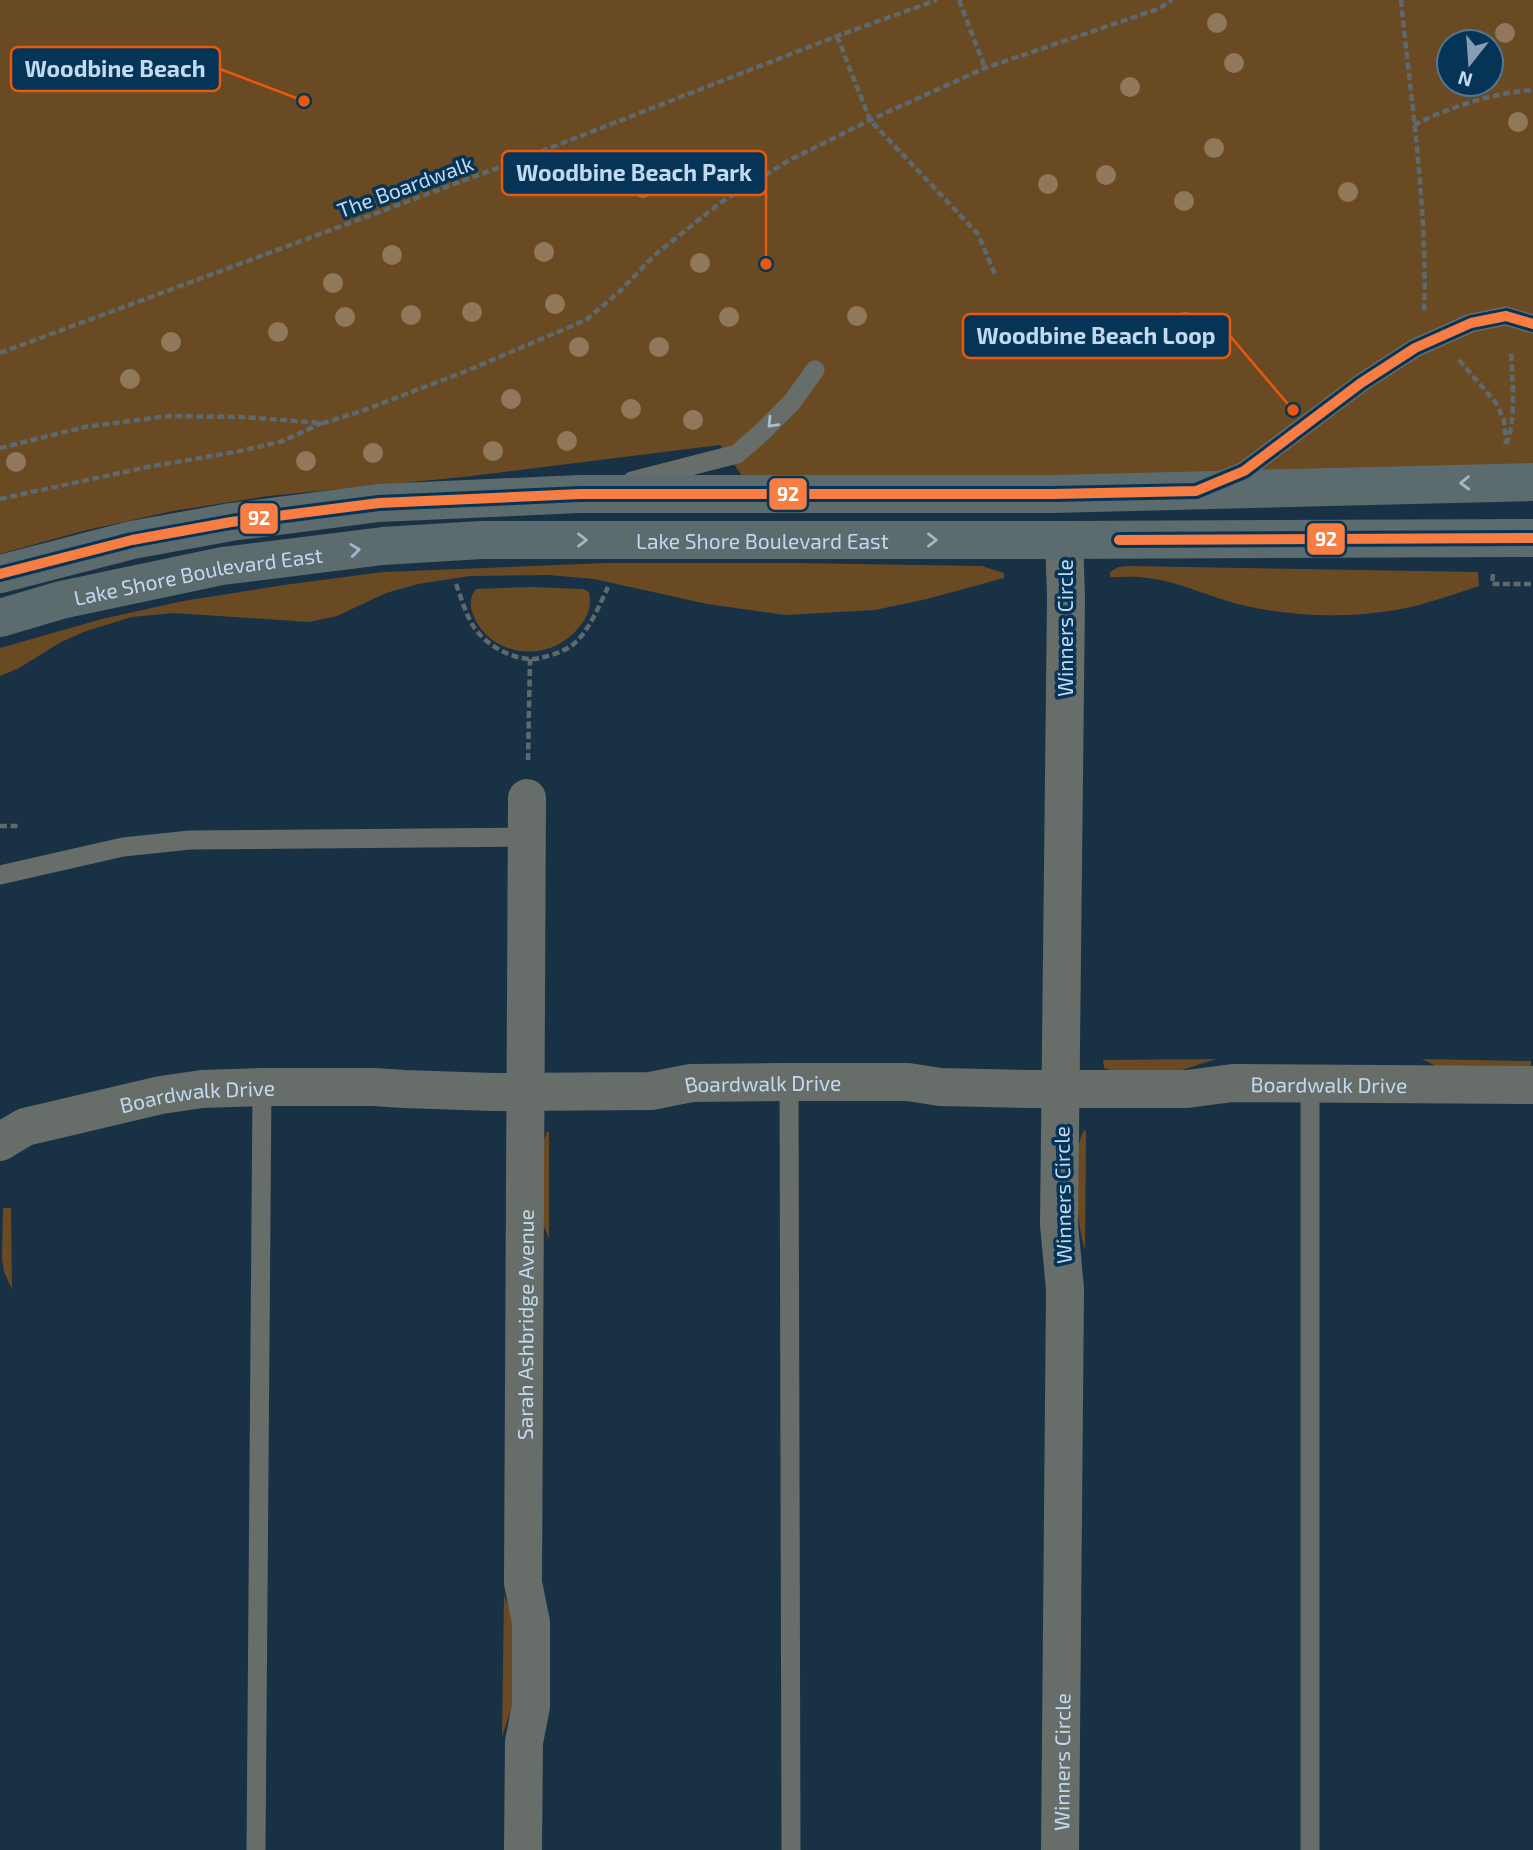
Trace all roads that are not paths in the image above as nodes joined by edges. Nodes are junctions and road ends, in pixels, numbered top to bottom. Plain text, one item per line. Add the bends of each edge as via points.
1 (1533, 324) edge
2 (815, 370) dead end
3 (1533, 482) edge
4 (1196, 491) junction
5 (580, 494) junction
6 (1533, 537) edge
7 (1063, 540) junction
8 (0, 574) edge
9 (0, 618) edge
10 (528, 781) road end
11 (526, 837) junction
12 (0, 875) edge
13 (789, 1082) junction
14 (1310, 1082) junction
15 (1533, 1085) edge
16 (262, 1087) junction
17 (1060, 1089) junction
18 (525, 1091) junction
19 (0, 1142) edge
20 (256, 1850) edge
21 (523, 1850) edge
22 (791, 1850) edge
23 (1060, 1850) edge
24 (1310, 1850) edge

1 - 4 lane via 1506,316 1471,323 1415,348 1244,471
2 -> 5 lane via 792,402 737,454
3 -> 4 highway, Lake Shore Boulevard East
4 - 5 highway, Lake Shore Boulevard East
5 - 8 highway, Lake Shore Boulevard East via 379,503 231,522 132,540
6 - 7 highway, Lake Shore Boulevard East
9 -> 7 highway, Lake Shore Boulevard East via 61,600 222,566 383,546 494,540
7 - 17 street, Winners Circle
10 - 11 street, Sarah Ashbridge Avenue
11 - 12 lane via 190,840 123,847
11 - 18 street, Sarah Ashbridge Avenue
13 - 17 street, Boardwalk Drive
13 - 18 street, Boardwalk Drive via 691,1083 651,1091
13 - 22 lane
14 - 15 street, Boardwalk Drive
14 - 17 street, Boardwalk Drive via 1187,1089
14 - 24 lane
16 - 18 street, Boardwalk Drive
16 - 19 street, Boardwalk Drive via 161,1095 25,1127
16 - 20 lane
17 - 23 street, Winners Circle via 1059,1224 1065,1289
18 - 21 street, Sarah Ashbridge Avenue via 523,1583 531,1622 531,1706 524,1742

